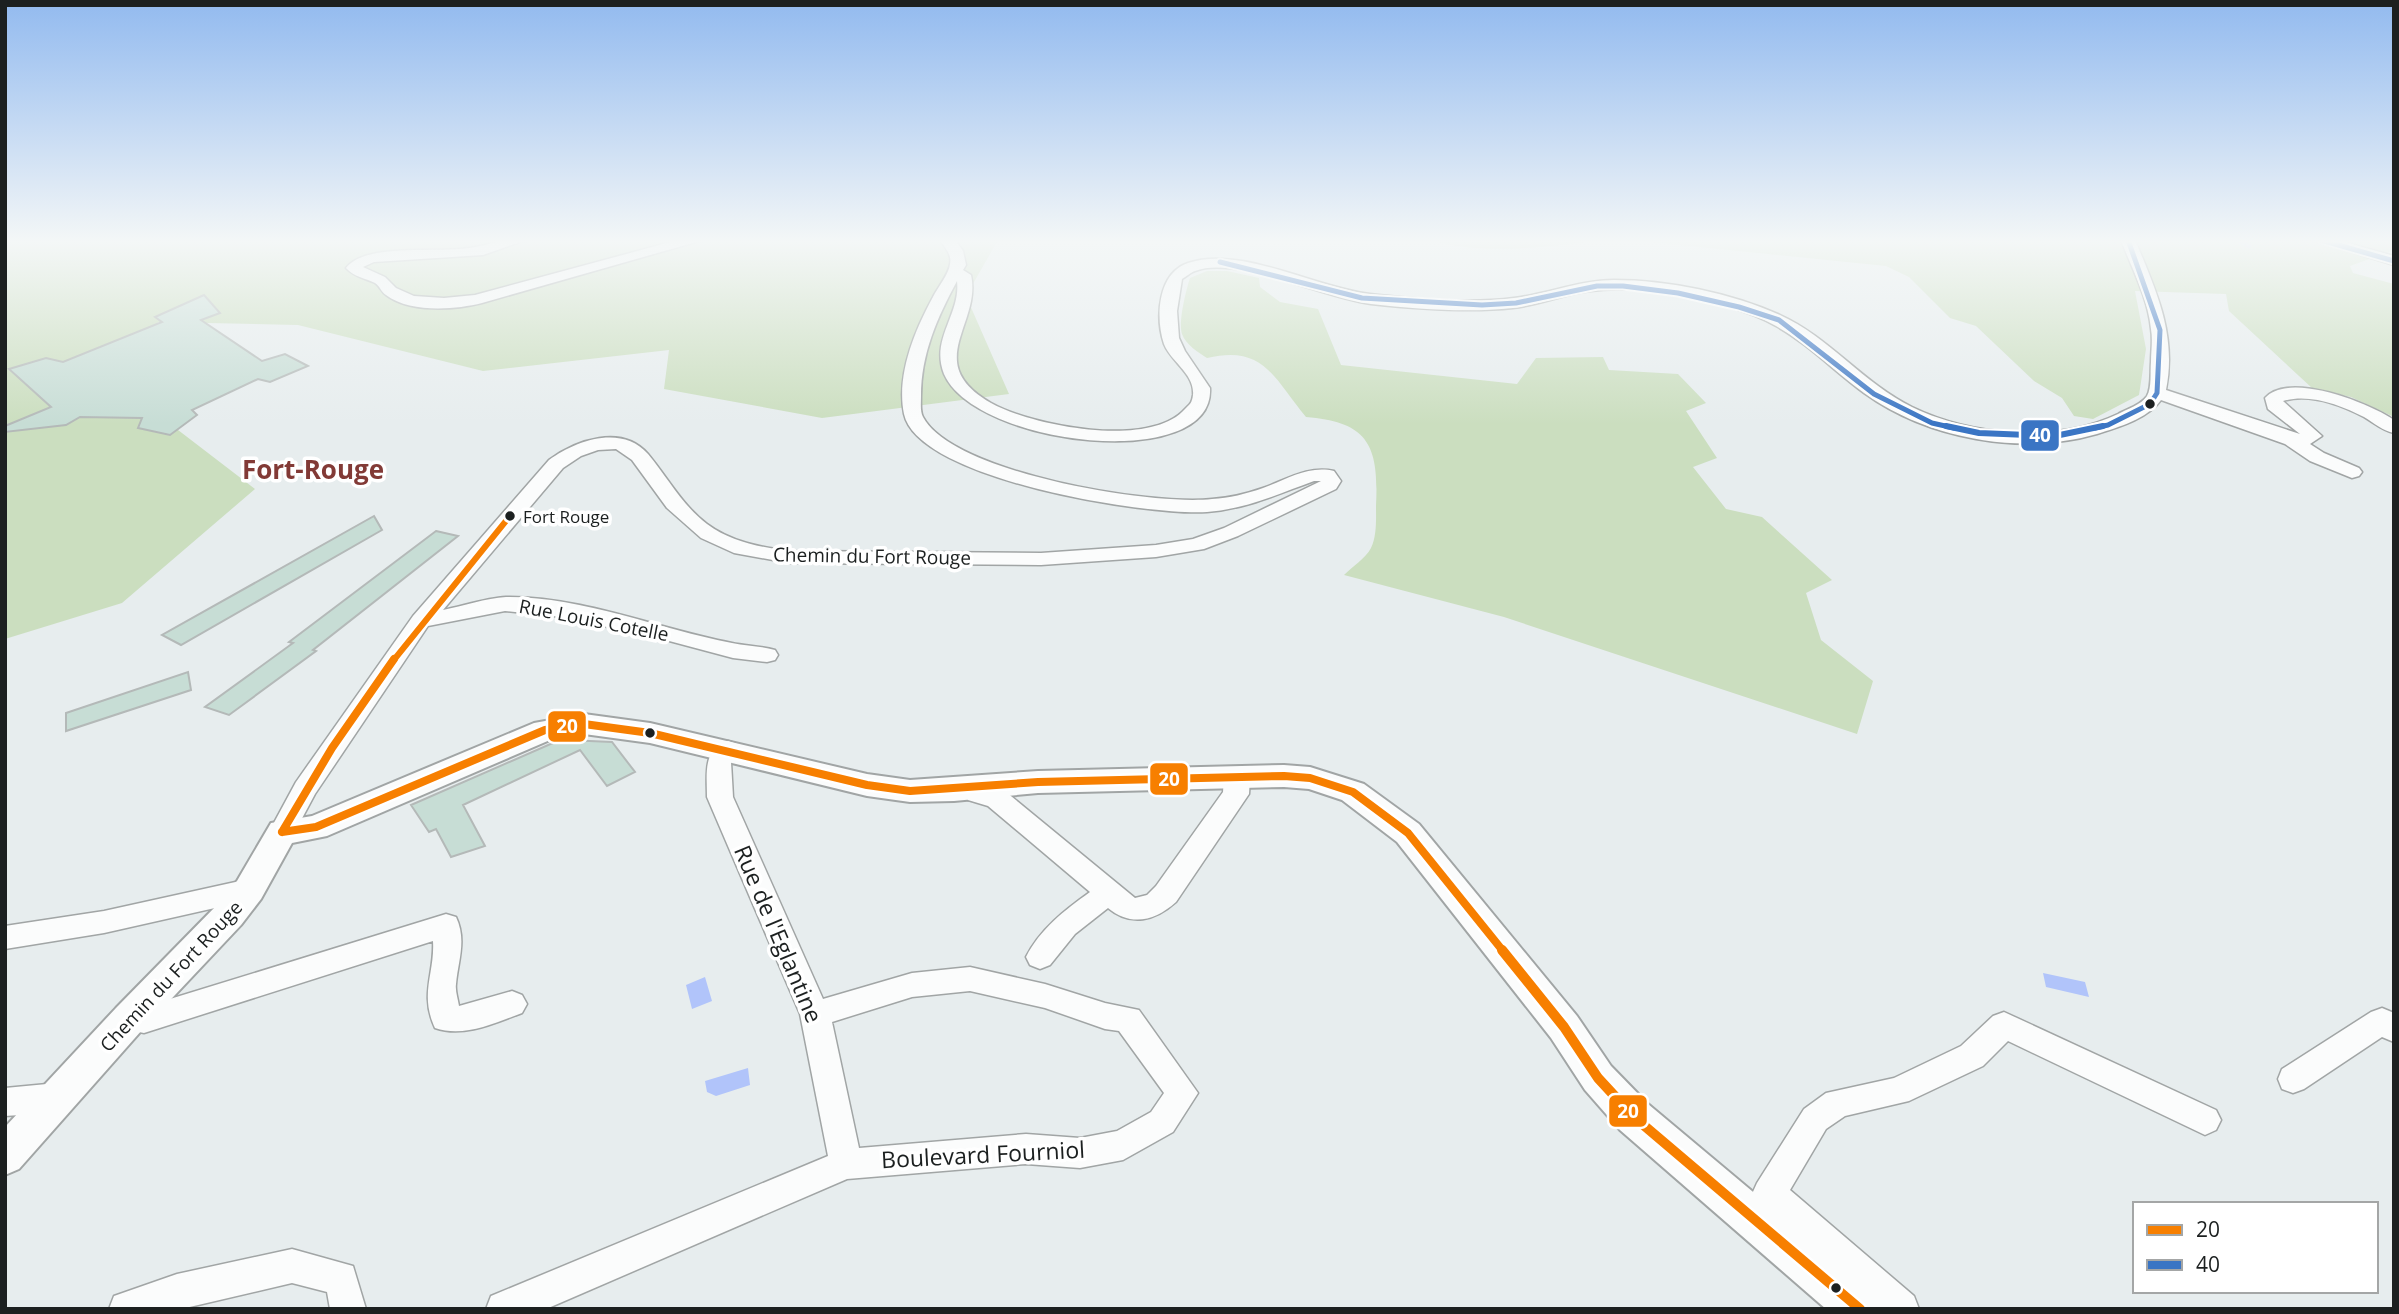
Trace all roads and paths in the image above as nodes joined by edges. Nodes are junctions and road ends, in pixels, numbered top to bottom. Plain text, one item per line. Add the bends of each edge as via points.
1 (437, 301) edge
2 (460, 301) edge
3 (939, 301) edge
4 (961, 301) edge
5 (1173, 301) edge
6 (1419, 301) edge
7 (1524, 301) edge
8 (1714, 301) edge
9 (2151, 301) edge
10 (2157, 393) junction
11 (2394, 428) edge
12 (2292, 440) junction
13 (2351, 472) dead end
14 (421, 621) junction
15 (767, 655) dead end
16 (728, 750) junction
17 (1237, 778) junction
18 (974, 787) junction
19 (282, 832) junction
20 (249, 890) junction
21 (1108, 893) junction
22 (5, 938) edge
23 (1040, 957) dead end
24 (512, 1004) dead end
25 (815, 1014) junction
26 (129, 1018) junction
27 (2394, 1029) edge
28 (2293, 1079) dead end
29 (58, 1100) junction
30 (5, 1102) edge
31 (2205, 1120) dead end
32 (5, 1156) edge
33 (846, 1164) junction
34 (127, 1309) edge
35 (348, 1309) edge
36 (504, 1309) edge
37 (1860, 1309) edge
38 (1901, 1309) edge

1 - 2 street
3 - 14 street, Chemin du Fort Rouge via 912,368 915,419 941,443 1008,474 1140,505 1176,507 1253,498 1308,476 1327,475 1331,481 1219,536 1157,551 1041,559 789,557 746,550 711,536 663,490 638,454 609,443 587,446 556,464
4 - 5 street via 948,336 950,369 974,399 1015,420 1115,437 1166,428 1185,420 1199,406 1200,381 1174,348 1170,331
6 - 7 street via 1482,305
8 - 10 street via 1779,320 1891,404 1932,423 1979,433 2055,436 2100,427 2150,404
9 - 10 street via 2160,330
10 - 12 street
11 - 12 street via 2342,402 2284,393 2274,398 2274,405 2313,436
12 - 13 street
14 - 15 street, Rue Louis Cotelle via 505,604 562,610
14 - 19 street, Chemin du Fort Rouge via 305,789
16 - 18 main road via 867,785 910,791
16 - 19 main road via 600,725 565,725 522,738 316,827
16 - 25 street, Rue de l'Eglantine via 719,760 720,797
17 - 18 main road
17 - 21 street via 1236,794 1155,905 1130,910
17 - 37 main road via 1284,776 1333,784 1371,803 1408,833 1625,1107
18 - 21 street via 977,793 997,799
19 - 20 main road, Chemin du Fort Rouge
20 - 22 street
20 - 26 main road, Chemin du Fort Rouge
21 - 23 street via 1065,926
24 - 26 street via 466,1019 446,1019 442,985 448,957 446,925 144,1020
25 - 33 street, Rue de l'Eglantine
25 - 33 street, Boulevard Fourniol via 912,985 970,979 1128,1019 1182,1093 1162,1122 1123,1144 1080,1153 1026,1149
26 - 29 main road, Chemin du Fort Rouge
27 - 28 street via 2382,1021
29 - 30 street
29 - 32 main road, Chemin du Fort Rouge
31 - 38 street via 2004,1025 1972,1056 1898,1091 1837,1102 1815,1119 1769,1194
33 - 36 street, Boulevard Fourniol
34 - 35 street via 177,1292 292,1266 341,1278

